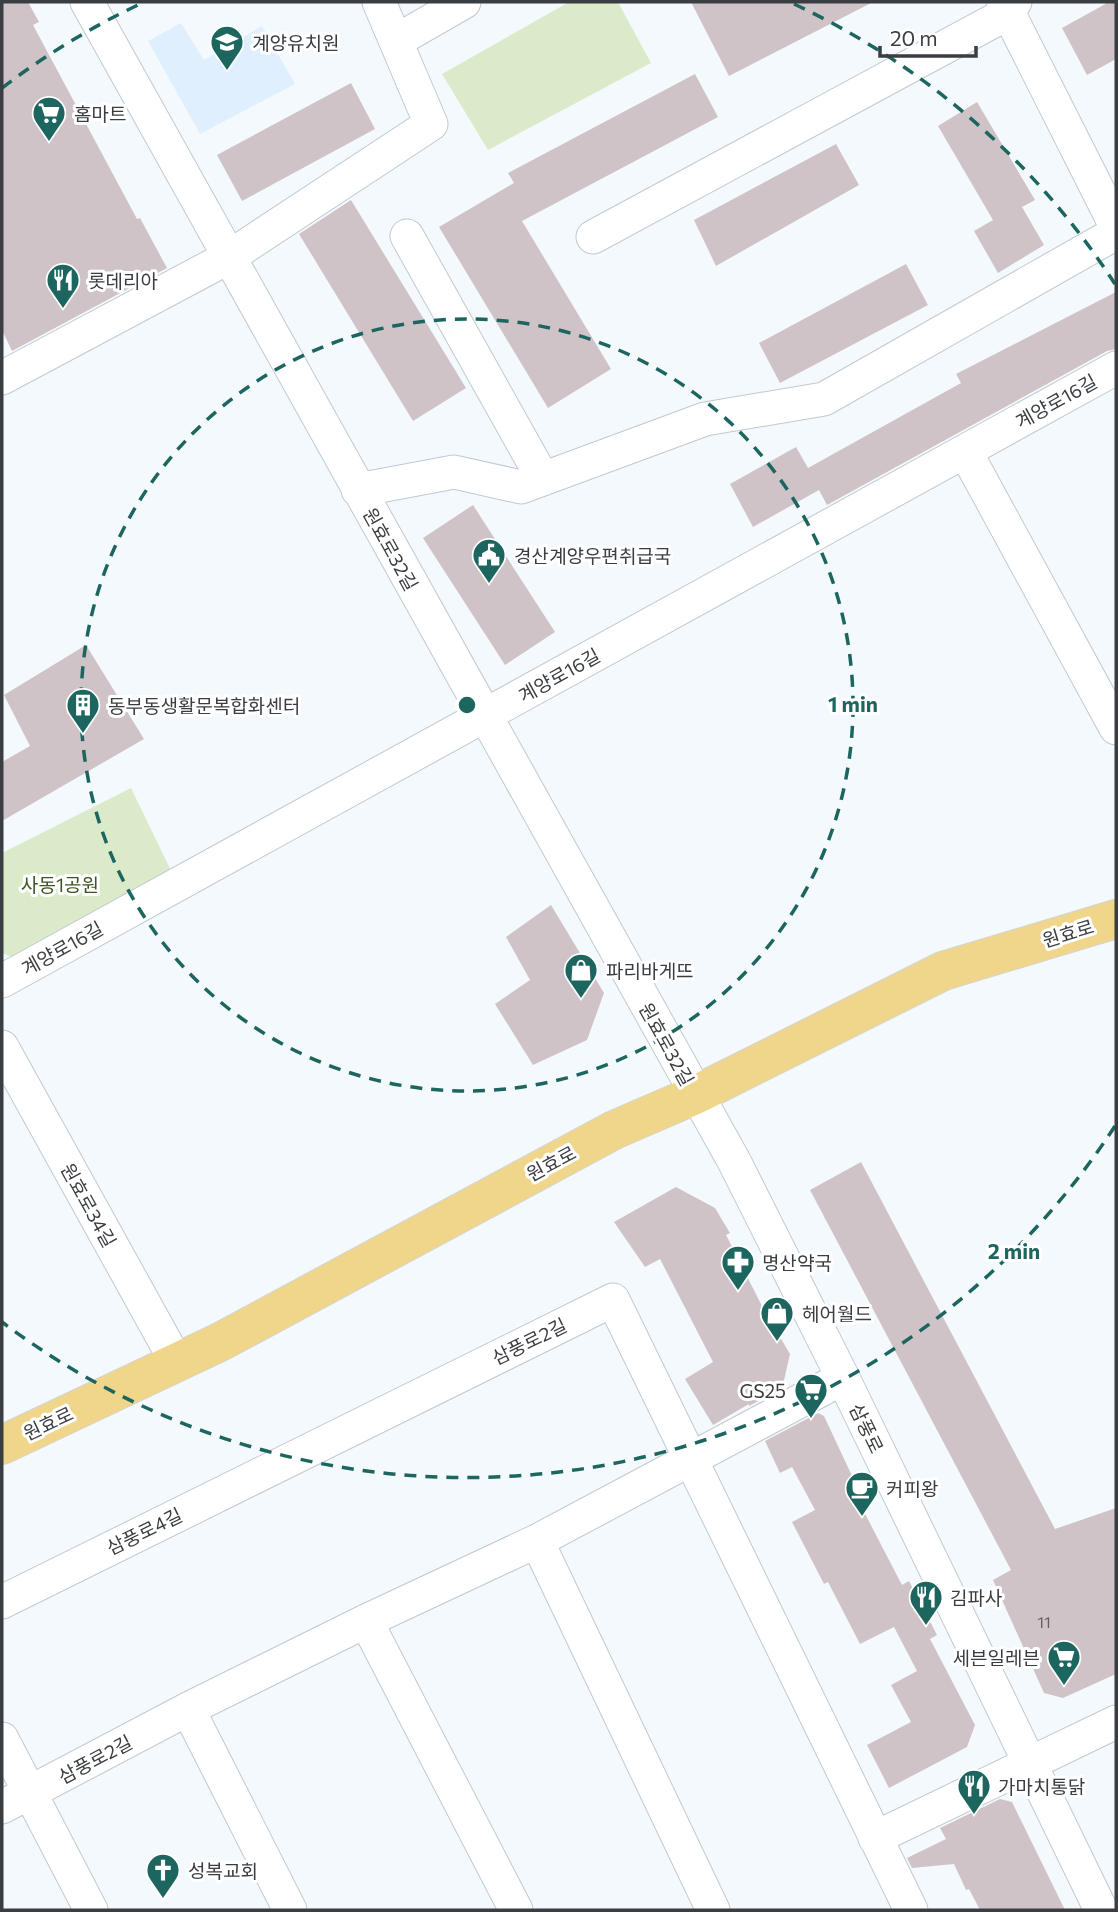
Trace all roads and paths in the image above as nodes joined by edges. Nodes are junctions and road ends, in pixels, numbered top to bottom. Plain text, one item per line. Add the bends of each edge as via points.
1 (87, 2) edge
2 (379, 2) edge
3 (464, 2) edge
4 (1009, 5) edge
5 (396, 41) junction
6 (1116, 226) edge
7 (1116, 233) edge
8 (407, 236) dead end
9 (593, 237) dead end
10 (229, 257) junction
11 (1116, 368) edge
12 (2, 378) edge
13 (965, 451) junction
14 (542, 479) junction
15 (358, 490) junction
16 (484, 716) junction
17 (1114, 720) edge
18 (1116, 919) edge
19 (2, 982) edge
20 (2, 1047) edge
21 (695, 1096) junction
22 (177, 1363) junction
23 (843, 1378) junction
24 (2, 1445) edge
25 (691, 1458) junction
26 (286, 1460) joint
27 (537, 1541) junction
28 (2, 1602) edge
29 (366, 1621) junction
30 (188, 1709) junction
31 (1116, 1722) edge
32 (2, 1739) edge
33 (1031, 1764) junction
34 (16, 1800) edge
35 (875, 1838) junction
36 (91, 1910) edge
37 (290, 1910) edge
38 (516, 1910) edge
39 (713, 1910) edge
40 (911, 1910) edge
41 (1101, 1910) edge

1 - 10 street, 원효로32길
2 - 5 street
3 - 5 street
4 - 6 street
4 - 9 street
5 - 10 street via 431,124
7 - 14 street via 824,399 705,419
8 - 14 street
10 - 12 street
10 - 15 street, 원효로32길
11 - 13 street, 계양로16길
13 - 16 street, 계양로16길
13 - 17 street
14 - 15 street via 521,487 454,472
15 - 16 street, 원효로32길
16 - 19 street, 계양로16길
16 - 21 street, 원효로32길
18 - 21 main road, 원효로 via 943,971
20 - 22 street, 원효로34길
21 - 22 main road, 원효로 via 614,1130
21 - 23 street, 삼풍로 via 734,1161
22 - 24 main road, 원효로
23 - 25 street, 삼풍로2길
23 - 33 street, 삼풍로
25 - 26 street, 삼풍로2길 via 613,1300
25 - 27 street, 삼풍로2길
25 - 35 street, 삼풍로2길
26 - 28 street, 삼풍로4길
27 - 29 street, 삼풍로2길
27 - 39 street
29 - 30 street, 삼풍로2길
29 - 38 street
30 - 34 street, 삼풍로2길
30 - 37 street
31 - 33 street
32 - 34 street
33 - 35 street
33 - 41 street, 삼풍로
34 - 36 street
35 - 40 street

